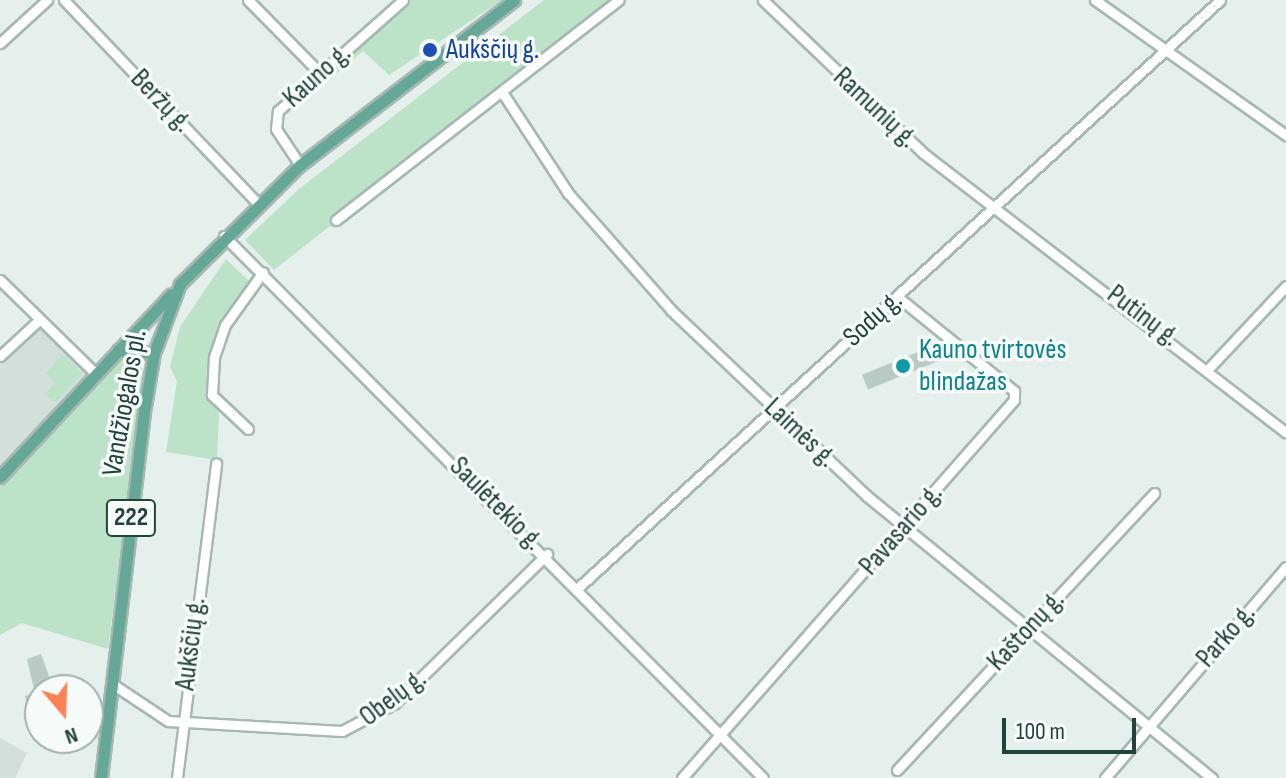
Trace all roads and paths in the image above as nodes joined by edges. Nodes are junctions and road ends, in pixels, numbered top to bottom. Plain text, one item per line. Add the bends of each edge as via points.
1 (47, 0) edge
2 (64, 0) edge
3 (248, 0) edge
4 (403, 0) edge
5 (514, 0) edge
6 (619, 0) edge
7 (763, 0) edge
8 (1095, 0) edge
9 (1220, 0) edge
10 (0, 43) edge
11 (1166, 51) junction
12 (320, 73) junction
13 (502, 92) junction
14 (1286, 135) edge
15 (300, 165) junction
16 (257, 203) junction
17 (996, 205) junction
18 (336, 220) dead end
19 (224, 236) junction
20 (263, 272) junction
21 (0, 280) edge
22 (180, 284) junction
23 (1286, 286) edge
24 (898, 297) junction
25 (39, 320) junction
26 (118, 351) junction
27 (154, 353) junction
28 (0, 356) edge
29 (1210, 367) junction
30 (96, 374) junction
31 (773, 408) junction
32 (248, 429) dead end
33 (1286, 433) edge
34 (216, 463) dead end
35 (0, 477) edge
36 (1154, 493) dead end
37 (905, 525) junction
38 (547, 554) junction
39 (1286, 567) edge
40 (579, 587) junction
41 (1027, 630) junction
42 (111, 683) junction
43 (181, 718) junction
44 (1146, 729) junction
45 (725, 734) junction
46 (897, 770) dead end
47 (101, 778) edge
48 (177, 778) edge
49 (682, 778) edge
50 (763, 778) edge
51 (1105, 778) edge
52 (1212, 778) edge

1 - 10 street
2 - 16 street, Beržų g.
3 - 12 street
4 - 12 street, Kauno g.
5 - 15 main road, Vandžiogalos pl. / 222
6 - 13 street
7 - 17 street, Ramunių g. via 886,122
8 - 11 street
9 - 11 street, Sodų g.
11 - 14 street
11 - 17 street, Sodų g.
12 - 15 street, Kauno g. via 276,118
13 - 18 street
13 - 31 street, Laimės g. via 610,245
15 - 16 main road, Vandžiogalos pl. / 222
16 - 19 main road, Vandžiogalos pl. / 222
17 - 24 street, Sodų g.
17 - 29 street, Putinų g.
19 - 20 street, Saulėtekio g.
19 - 22 main road, Vandžiogalos pl. / 222
20 - 32 street via 225,325 214,357 212,395
20 - 38 street, Saulėtekio g.
21 - 25 street
22 - 26 main road
22 - 27 main road, Vandžiogalos pl. / 222
23 - 29 street
24 - 31 street, Sodų g.
24 - 37 street, Pavasario g. via 1016,396
25 - 28 street
25 - 30 street
26 - 27 main road
26 - 30 main road
27 - 42 main road, Vandžiogalos pl. / 222
29 - 33 street, Putinų g.
30 - 35 main road
31 - 37 street, Laimės g.
31 - 40 street, Sodų g.
34 - 43 street, Aukščių g.
36 - 41 street, Kaštonų g.
37 - 41 street, Laimės g.
37 - 45 street, Pavasario g.
38 - 40 street, Saulėtekio g.
38 - 43 street, Obelų g. via 395,703 353,727 329,733
39 - 44 street, Parko g.
40 - 45 street, Saulėtekio g.
41 - 44 street, Laimės g.
41 - 46 street, Kaštonų g.
42 - 43 street, Obelų g. via 156,717
42 - 47 main road, Vandžiogalos pl. / 222
43 - 48 street, Aukščių g.
44 - 51 street, Parko g.
44 - 52 street, Laimės g.
45 - 49 street, Pavasario g.
45 - 50 street, Saulėtekio g.

